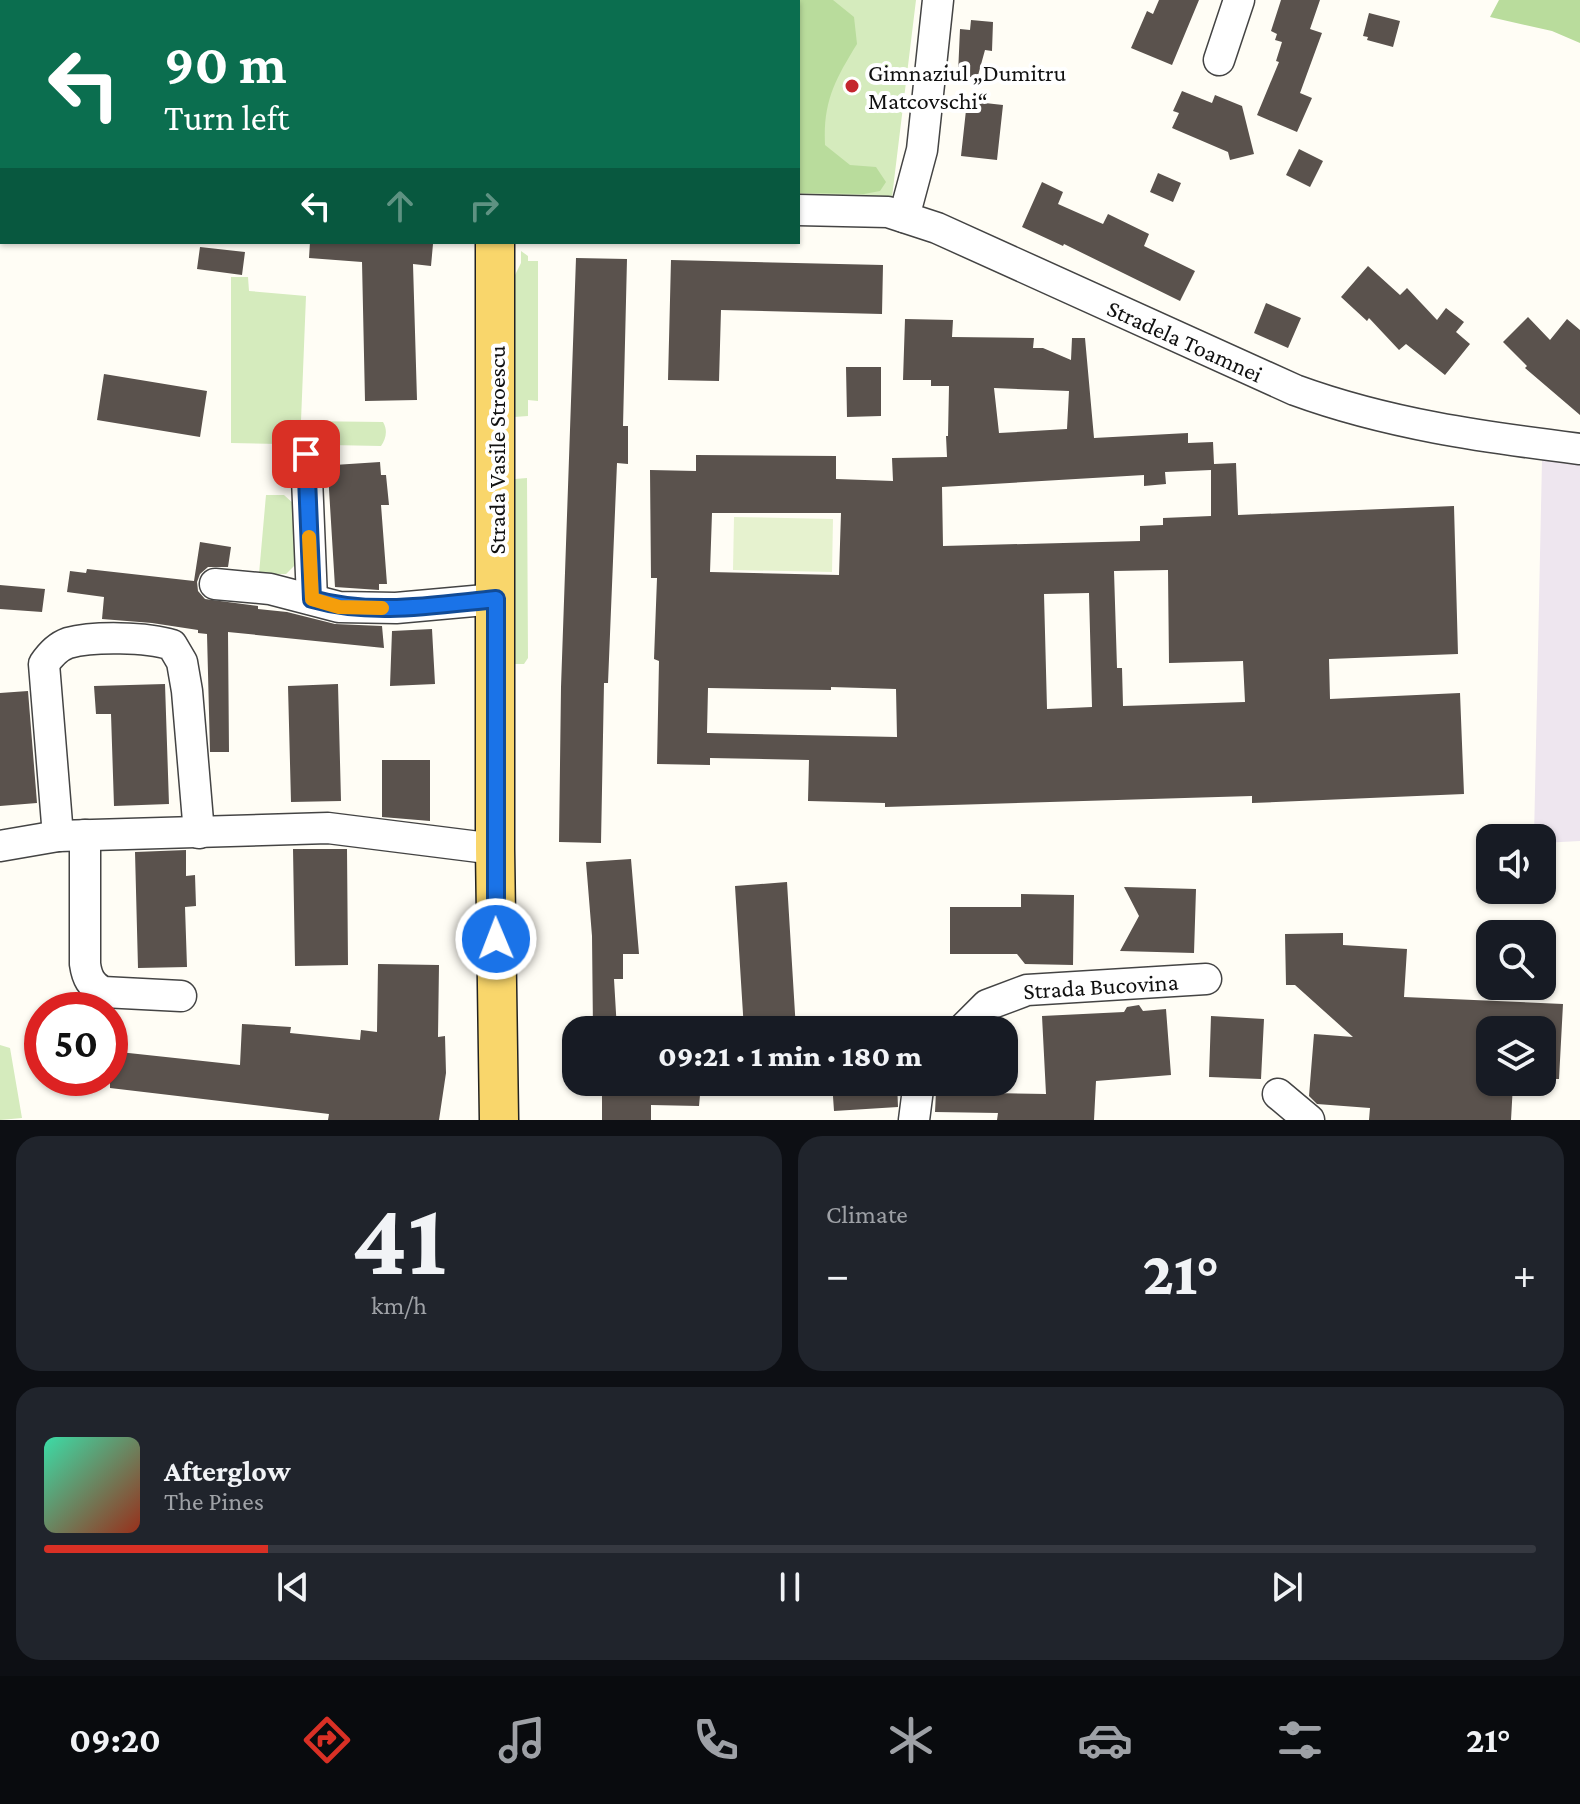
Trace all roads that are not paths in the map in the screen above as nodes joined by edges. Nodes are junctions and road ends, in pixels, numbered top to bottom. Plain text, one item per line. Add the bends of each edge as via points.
1 (938, 0) edge
2 (1239, 0) edge
3 (1219, 60) dead end
4 (800, 210) edge
5 (904, 217) junction
6 (495, 244) edge
7 (1580, 449) edge
8 (306, 454) dead end
9 (215, 584) dead end
10 (312, 599) junction
11 (496, 599) junction
12 (199, 833) junction
13 (72, 835) junction
14 (0, 846) edge
15 (495, 849) junction
16 (1206, 979) dead end
17 (181, 996) dead end
18 (976, 1016) edge
19 (1278, 1094) dead end
20 (917, 1096) edge
21 (499, 1120) edge
22 (914, 1120) edge
23 (1309, 1120) edge

1 - 5 street via 922,150
2 - 3 street
4 - 5 street, Stradela Toamnei
5 - 7 street, Stradela Toamnei via 1336,405 1443,431
6 - 11 main road, Strada Vasile Stroescu
8 - 10 street
9 - 10 street
10 - 11 street via 339,607 396,608
11 - 15 main road, Strada Vasile Stroescu
12 - 13 street
12 - 13 street via 182,662 172,645 127,638 68,643 44,664
12 - 15 street via 328,828
13 - 14 street
13 - 17 street via 87,977 103,992
15 - 21 main road, Strada Vasile Stroescu
16 - 18 street, Strada Bucovina via 1027,990 987,1005
19 - 23 street
20 - 22 street

